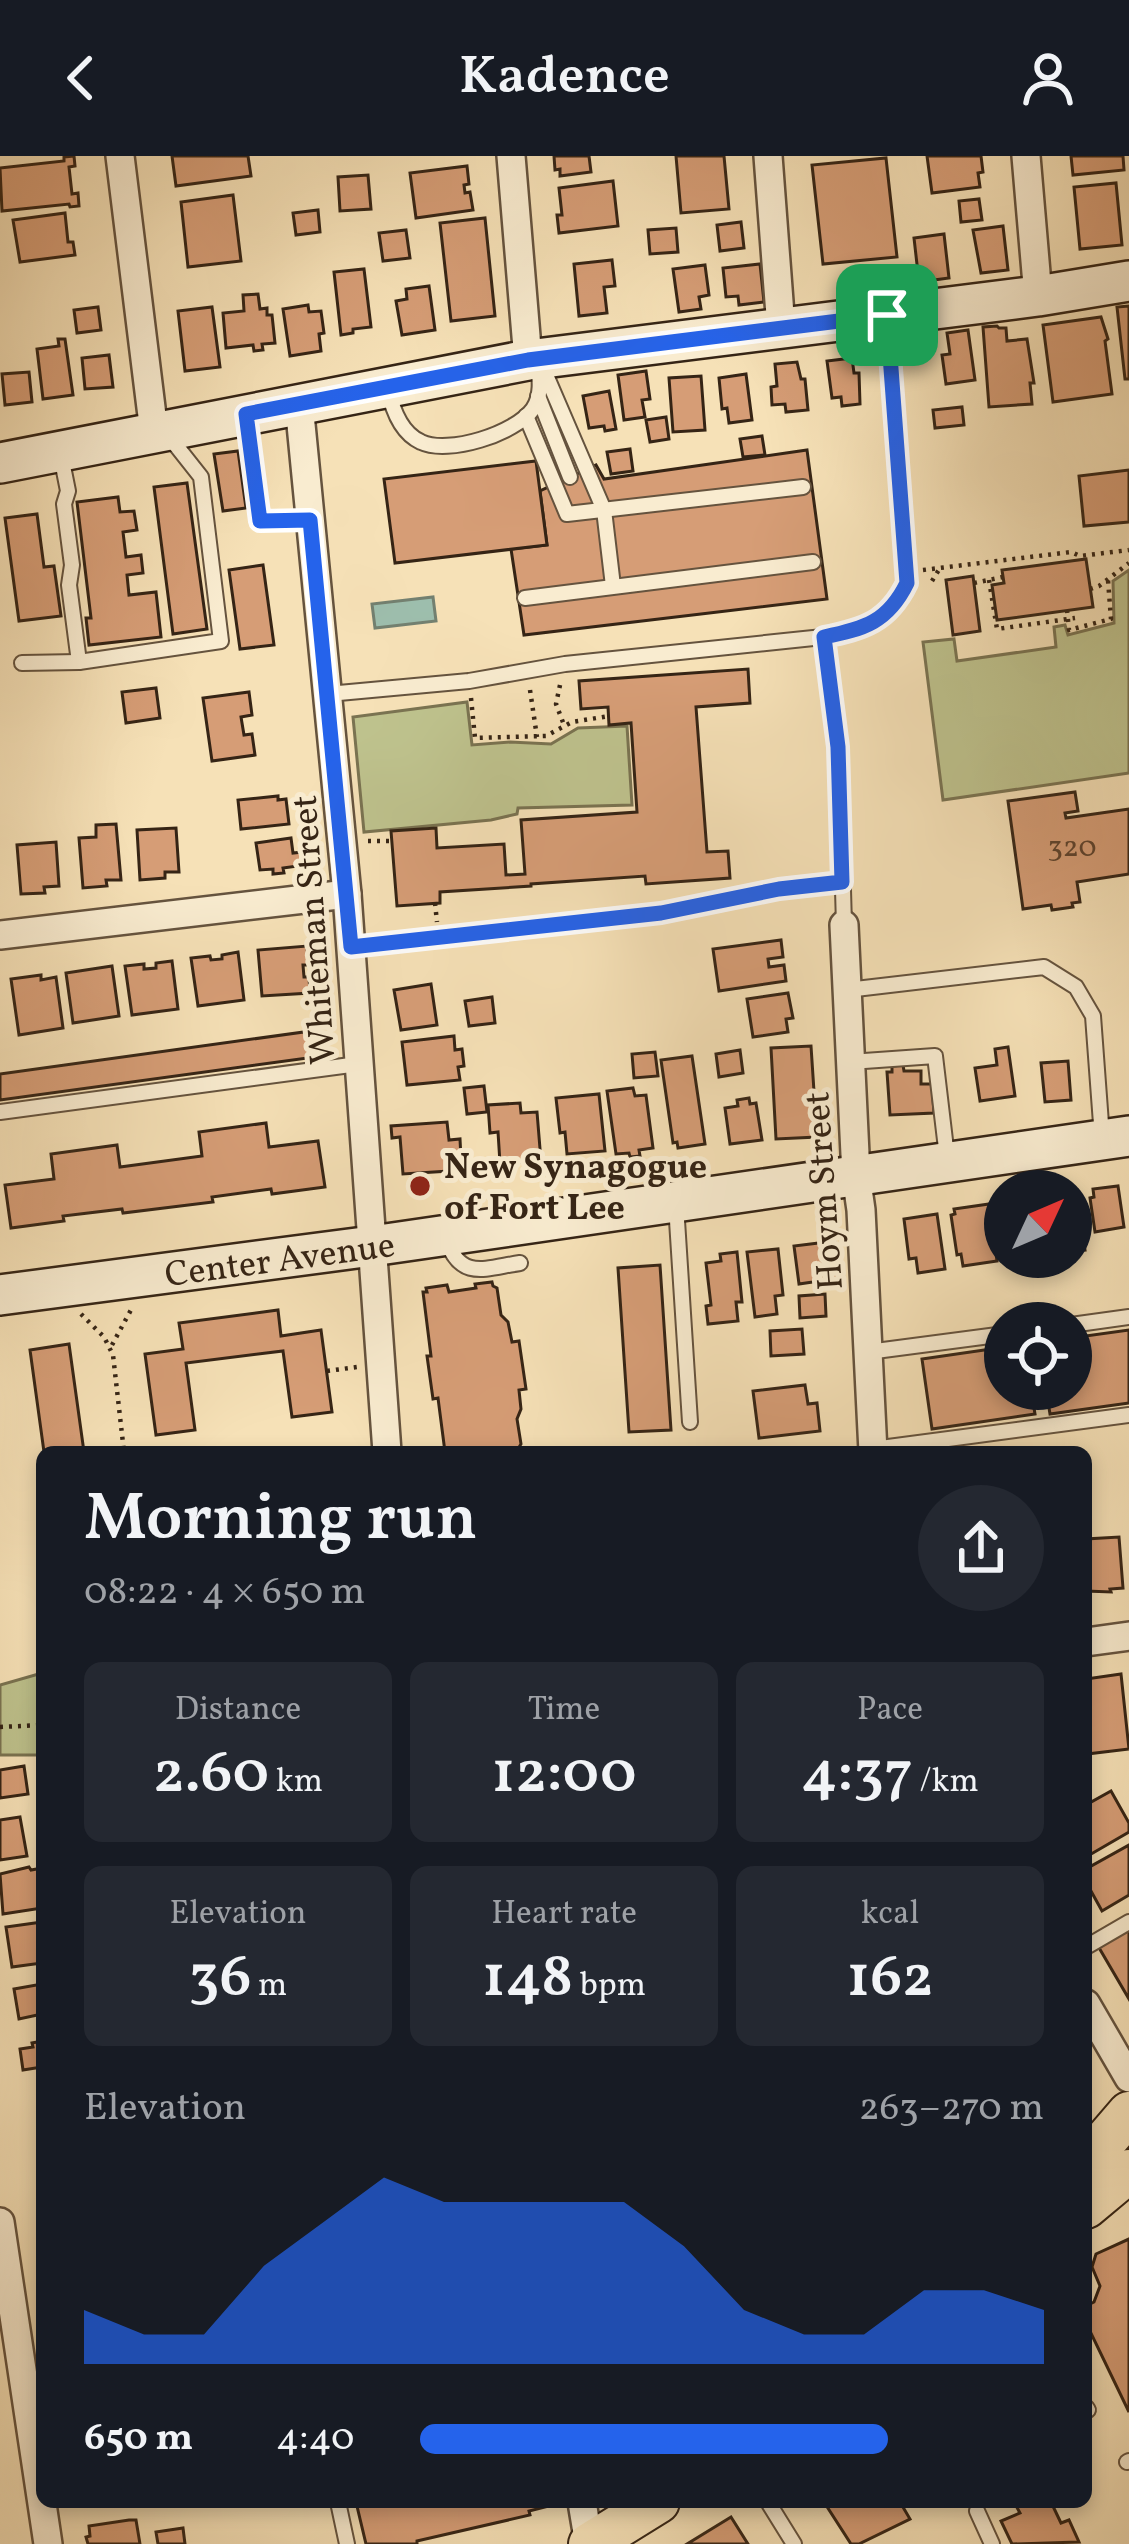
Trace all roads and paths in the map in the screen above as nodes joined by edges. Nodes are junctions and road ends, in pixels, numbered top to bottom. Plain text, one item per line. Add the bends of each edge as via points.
1 (120, 156) edge
2 (511, 156) edge
3 (768, 156) edge
4 (1026, 156) edge
5 (1129, 281) edge
6 (1038, 296) junction
7 (887, 315) junction
8 (781, 328) junction
9 (534, 371) junction
10 (387, 386) junction
11 (299, 404) junction
12 (246, 414) junction
13 (526, 416) junction
14 (159, 431) junction
15 (60, 451) junction
16 (0, 463) edge
17 (570, 477) dead end
18 (803, 487) dead end
19 (604, 510) junction
20 (310, 520) junction
21 (1129, 550) edge
22 (1001, 560) junction
23 (814, 562) dead end
24 (1129, 563) edge
25 (940, 568) junction
26 (906, 573) junction
27 (989, 580) junction
28 (1108, 580) junction
29 (932, 581) dead end
30 (974, 583) dead end
31 (613, 586) junction
32 (1090, 589) dead end
33 (525, 598) dead end
34 (1067, 610) dead end
35 (1071, 619) junction
36 (824, 637) junction
37 (79, 662) junction
38 (22, 664) dead end
39 (469, 681) junction
40 (549, 681) dead end
41 (536, 682) dead end
42 (328, 694) junction
43 (609, 716) dead end
44 (502, 722) dead end
45 (564, 725) junction
46 (504, 736) junction
47 (537, 736) junction
48 (842, 882) junction
49 (347, 894) junction
50 (844, 925) joint
51 (0, 935) edge
52 (351, 947) junction
53 (847, 989) junction
54 (850, 1061) junction
55 (358, 1064) junction
56 (0, 1112) edge
57 (1116, 1138) edge
58 (947, 1162) junction
59 (856, 1175) junction
60 (675, 1200) junction
61 (372, 1246) junction
62 (59, 1288) junction
63 (0, 1295) edge
64 (1129, 1317) edge
65 (1092, 1321) edge
66 (984, 1337) edge
67 (868, 1352) junction
68 (1129, 1415) edge
69 (690, 1422) dead end
70 (123, 1446) edge
71 (387, 1446) edge
72 (873, 1446) edge
73 (902, 1446) edge
74 (1129, 1636) edge
75 (1092, 1641) edge
76 (36, 1725) edge
77 (0, 1727) edge
78 (1129, 1922) edge
79 (1092, 1944) edge
80 (1092, 2015) edge
81 (1129, 2078) edge
82 (1129, 2113) edge
83 (1092, 2156) edge
84 (1129, 2171) edge
85 (1092, 2202) edge
86 (0, 2222) edge
87 (36, 2464) edge
88 (43, 2508) edge
89 (339, 2508) edge
90 (583, 2508) edge
91 (648, 2508) edge
92 (772, 2508) edge
93 (977, 2511) dead end
94 (48, 2544) edge
95 (347, 2544) edge
96 (590, 2544) edge
97 (794, 2544) edge
98 (992, 2544) edge

1 - 14 street
2 - 9 street
3 - 8 street
4 - 6 street
5 - 6 main road
6 - 7 main road
7 - 8 main road
7 - 26 lane
8 - 9 main road
9 - 10 main road
9 - 13 lane via 534,408
9 - 17 lane
9 - 19 lane via 552,386
10 - 11 main road
10 - 13 lane via 402,425 434,446 508,431
11 - 12 main road
11 - 20 street, Whiteman Street
12 - 14 main road
12 - 20 lane via 260,521
13 - 19 lane via 567,514
14 - 15 main road
14 - 37 lane via 201,477 220,641
15 - 16 main road
15 - 37 lane
18 - 19 lane
19 - 31 lane
20 - 42 street, Whiteman Street
21 - 22 path
22 - 25 path
22 - 27 path via 1004,573
23 - 31 lane
24 - 28 path
25 - 26 path
25 - 29 path
26 - 36 lane via 897,604 882,617
27 - 30 path
27 - 35 path via 997,629
28 - 32 path
28 - 35 path via 1111,619 1069,630
31 - 33 lane
34 - 35 path
36 - 39 lane
36 - 48 lane
37 - 38 lane
39 - 42 lane
39 - 46 path via 475,739
40 - 45 path via 561,680 556,704
41 - 47 path via 530,690
42 - 49 street, Whiteman Street
43 - 45 path
44 - 46 path
45 - 47 path
46 - 47 path
48 - 50 lane
48 - 52 lane via 661,913
49 - 51 street
49 - 52 street, Whiteman Street
50 - 53 street, Hoym Street
52 - 55 street, Whiteman Street
53 - 54 street, Hoym Street
53 - 57 lane via 1044,967 1076,987 1093,1016
54 - 58 lane via 937,1058
54 - 59 street, Hoym Street
55 - 56 lane
55 - 61 street, Whiteman Street
57 - 58 main road, Center Avenue
58 - 59 main road, Center Avenue
59 - 60 main road, Center Avenue
59 - 67 street, Hoym Street
60 - 61 main road, Center Avenue via 518,1254 446,1235
60 - 69 lane
61 - 62 main road, Center Avenue
61 - 71 street, Whiteman Street
62 - 63 main road, Center Avenue
62 - 70 path via 110,1347
64 - 65 lane
66 - 67 lane
67 - 72 street, Hoym Street
68 - 73 lane
74 - 75 street
76 - 77 path
78 - 79 lane
80 - 81 street
82 - 83 main road
84 - 85 main road
86 - 87 street
88 - 94 street
89 - 95 lane
90 - 96 street
91 - 96 main road
92 - 97 lane
93 - 98 lane

